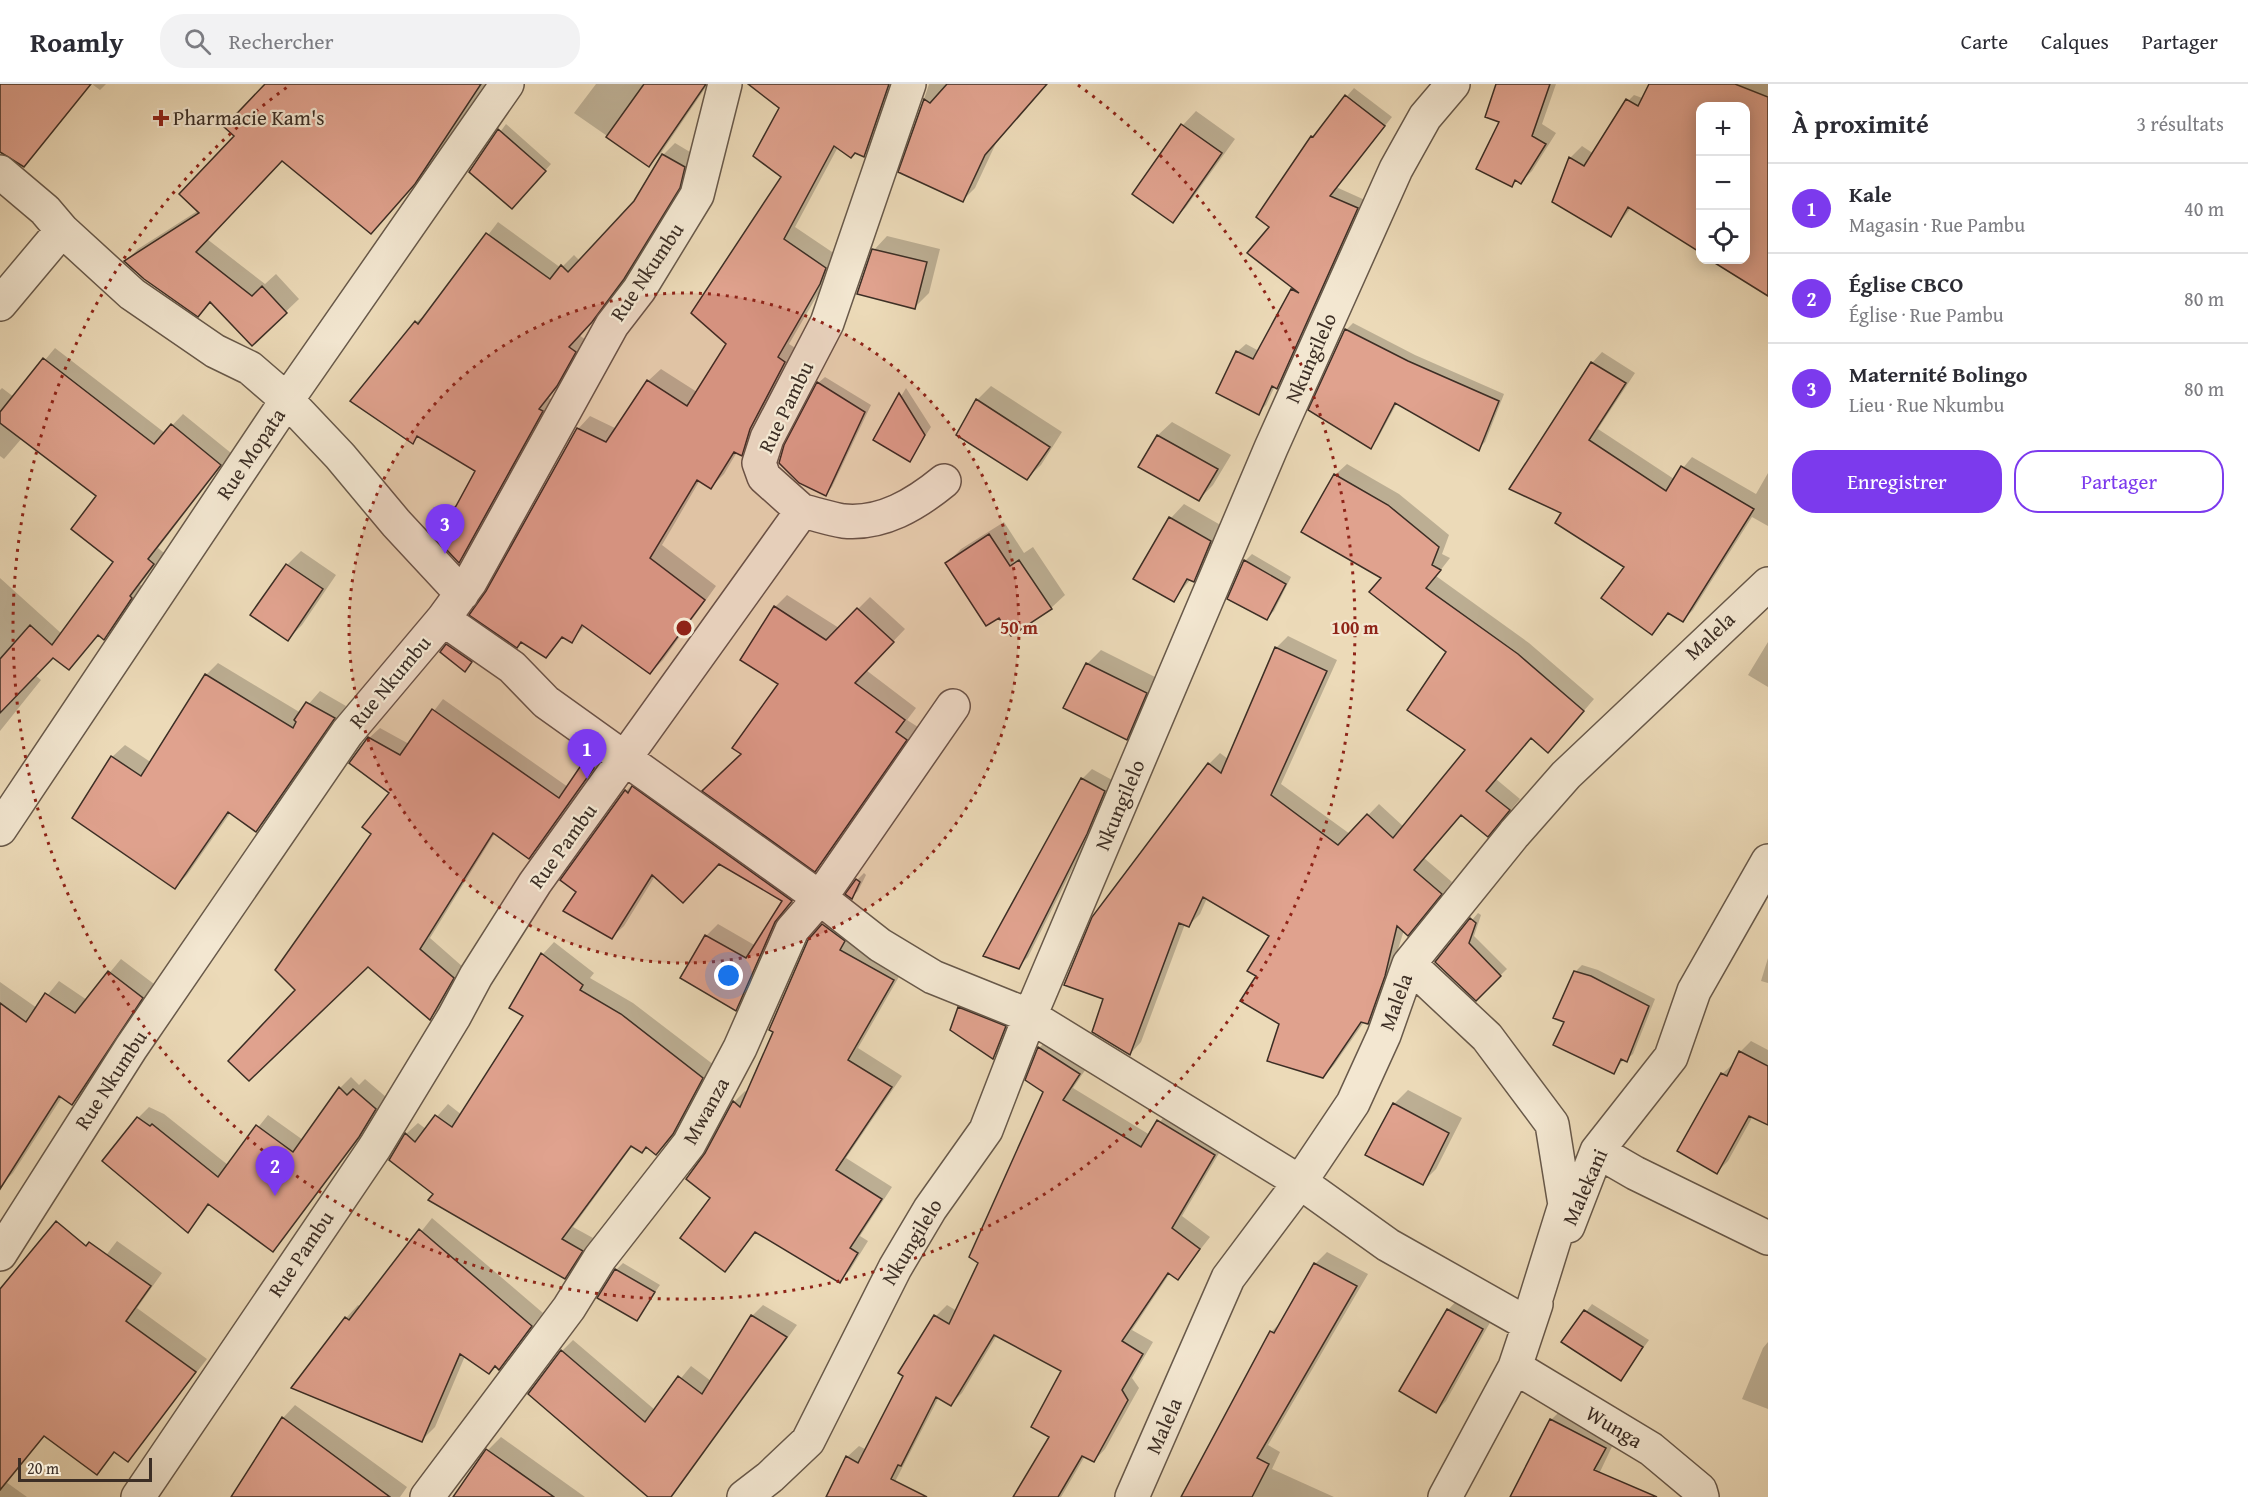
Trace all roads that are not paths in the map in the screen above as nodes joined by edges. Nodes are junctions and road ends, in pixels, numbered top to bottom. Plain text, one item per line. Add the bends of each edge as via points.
1 (507, 84) edge
2 (725, 84) edge
3 (910, 84) edge
4 (1454, 84) edge
5 (0, 172) edge
6 (62, 230) junction
7 (0, 304) edge
8 (287, 400) junction
9 (944, 481) dead end
10 (802, 511) junction
11 (1768, 584) edge
12 (453, 606) junction
13 (953, 705) dead end
14 (625, 761) junction
15 (0, 829) edge
16 (1768, 861) edge
17 (820, 898) junction
18 (1409, 964) junction
19 (1030, 1016) junction
20 (1598, 1151) junction
21 (1300, 1182) junction
22 (1768, 1238) edge
23 (0, 1254) edge
24 (1528, 1324) junction
25 (1515, 1367) junction
26 (138, 1497) edge
27 (427, 1497) edge
28 (744, 1497) edge
29 (1132, 1497) edge
30 (1445, 1497) edge
31 (1702, 1497) edge

1 - 8 street, Rue Mopata
2 - 12 street, Rue Nkumbu via 697,195 639,290 612,325
3 - 10 street, Rue Pambu via 827,322 767,438 759,463 764,477
4 - 19 street, Nkungilelo via 1425,117 1396,169 1271,448
5 - 6 street
6 - 7 street
6 - 8 street via 132,294 215,351 250,368
8 - 12 street via 396,523
8 - 15 street, Rue Mopata
9 - 10 street via 918,502 886,516 844,521
10 - 14 street, Rue Pambu
11 - 18 street, Malela via 1566,775
12 - 14 street via 546,702
12 - 23 street, Rue Nkumbu via 346,733 131,1048
13 - 17 street, Mwanza
14 - 17 street
14 - 26 street, Rue Pambu via 535,883 375,1147
16 - 20 street, Malekani via 1694,991 1671,1057
17 - 19 street via 880,945 933,977
17 - 27 street, Mwanza via 792,930 740,1048 689,1144 600,1258 569,1308
18 - 21 street, Malela via 1384,1035 1353,1103
18 - 24 street via 1487,1037 1552,1124 1565,1205
19 - 21 street
19 - 28 street, Nkungilelo via 986,1130 930,1209 895,1268 808,1442
20 - 22 street
20 - 24 street, Malekani
21 - 24 street via 1388,1245
21 - 29 street, Malela via 1227,1278
24 - 25 street, Malekani
25 - 30 street, Malekani
25 - 31 street, Wunga via 1651,1449 1700,1490

